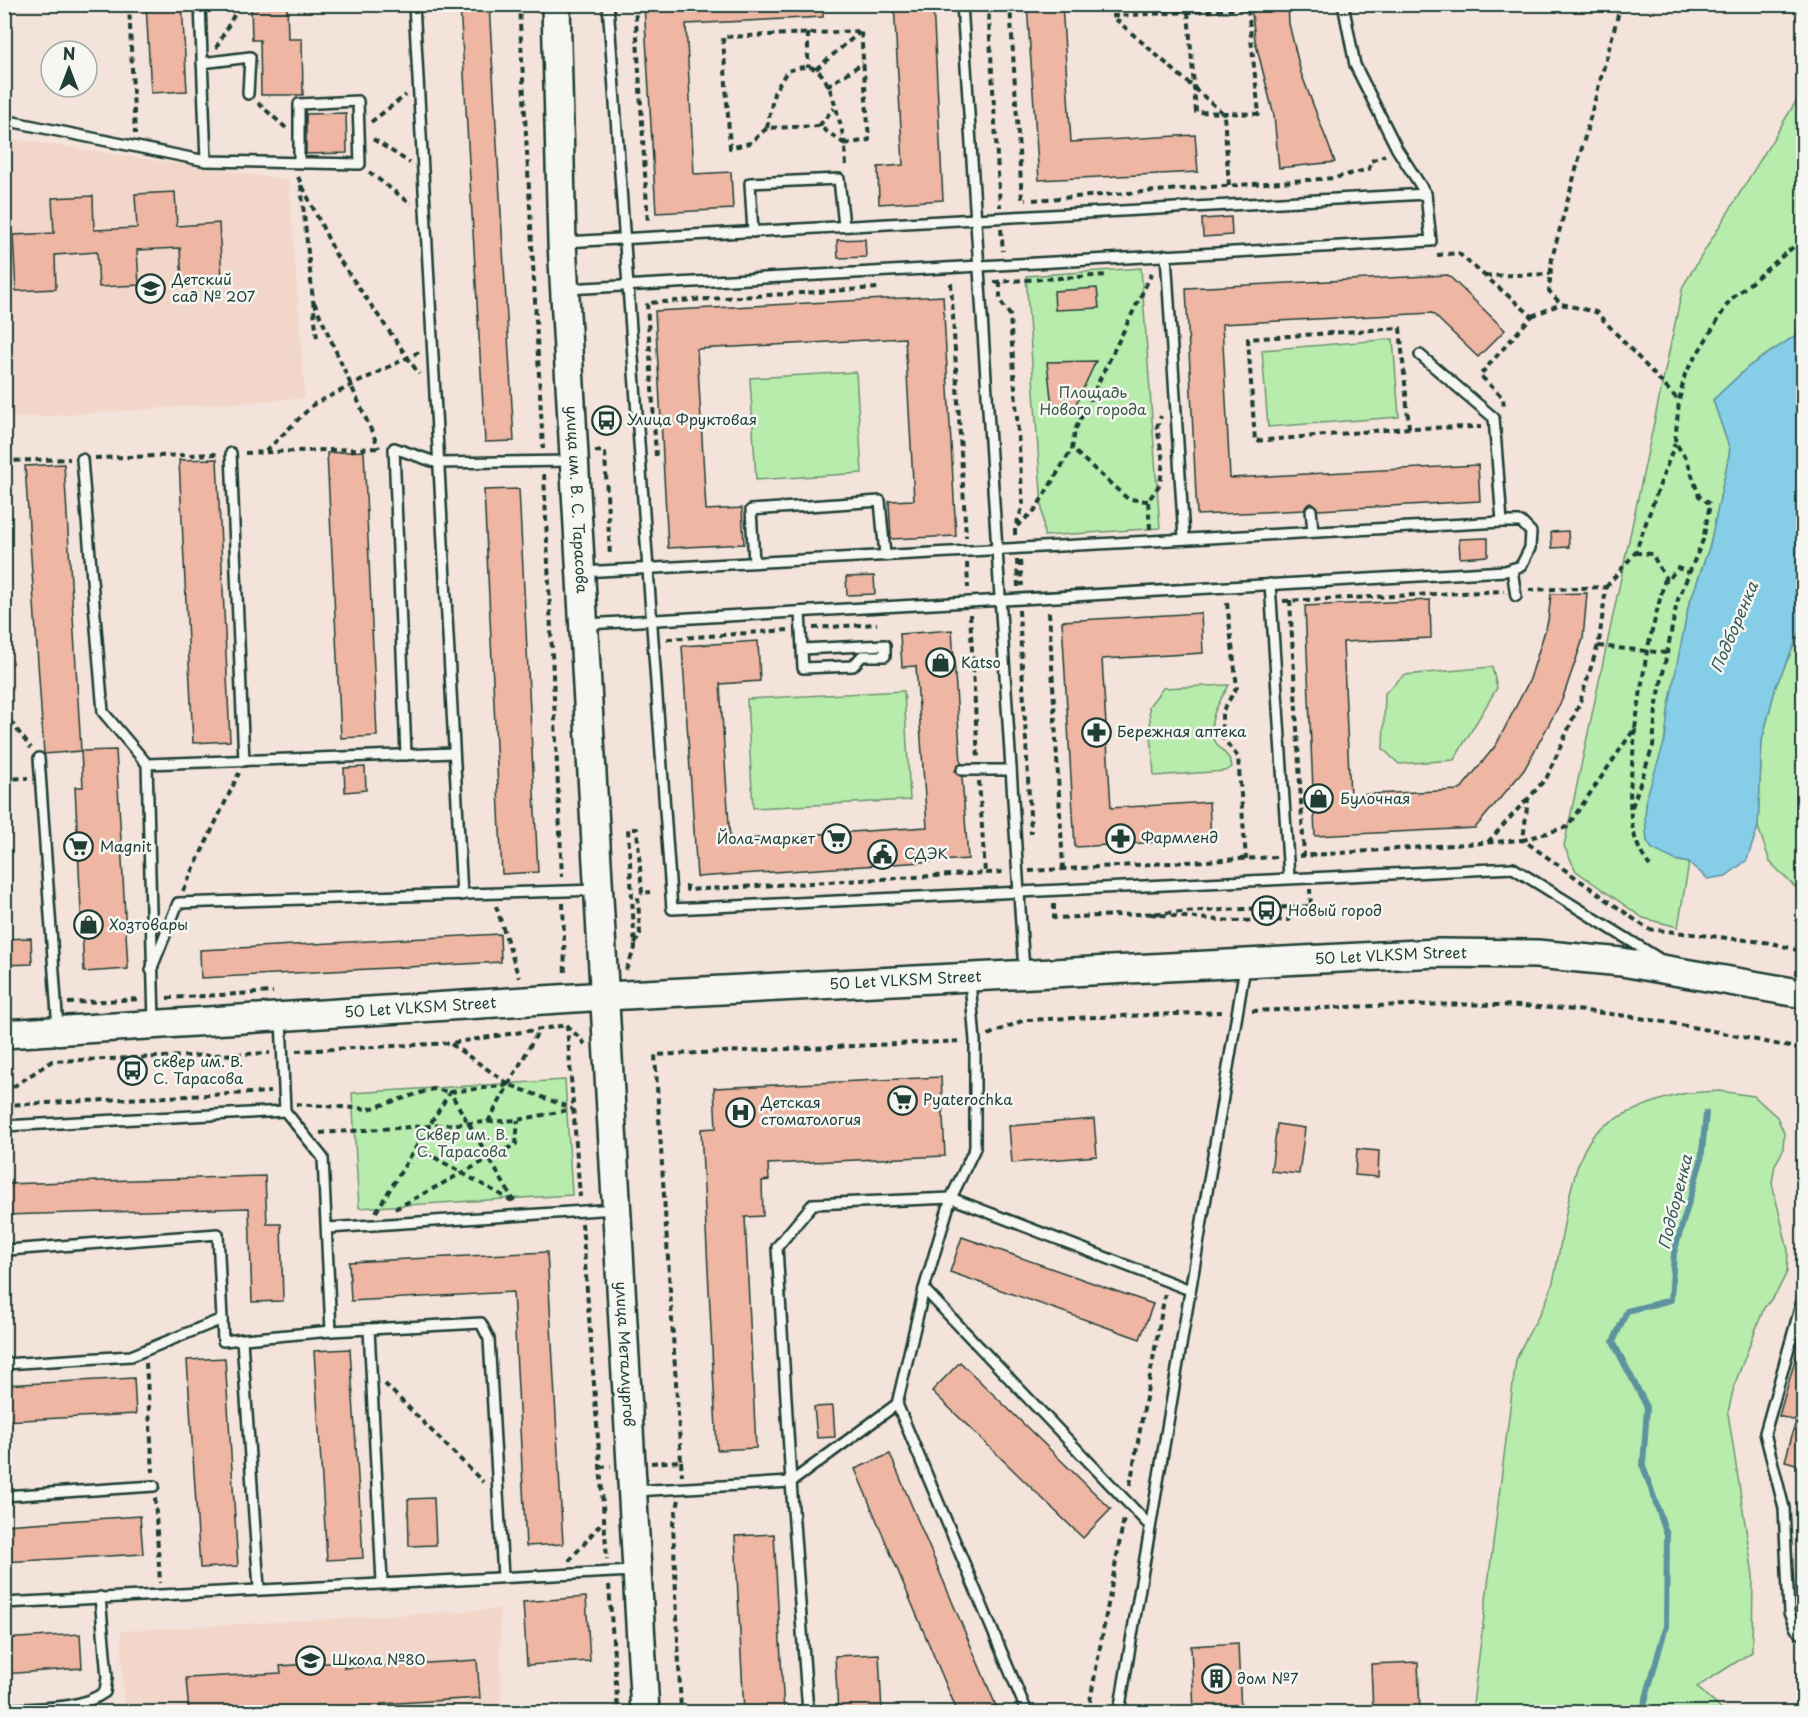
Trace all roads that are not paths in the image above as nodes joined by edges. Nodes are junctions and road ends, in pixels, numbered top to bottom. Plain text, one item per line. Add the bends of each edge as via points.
1 (200, 4) edge
2 (414, 4) edge
3 (556, 4) edge
4 (608, 4) edge
5 (962, 4) edge
6 (1343, 4) edge
7 (202, 63) junction
8 (248, 94) road end
9 (4, 120) edge
10 (206, 161) junction
11 (295, 163) junction
12 (1426, 194) junction
13 (975, 219) junction
14 (844, 226) junction
15 (753, 232) junction
16 (623, 239) junction
17 (562, 243) junction
18 (1166, 255) junction
19 (978, 266) junction
20 (626, 285) junction
21 (565, 289) junction
22 (1420, 356) dead end
23 (231, 453) road end
24 (575, 456) junction
25 (82, 459) road end
26 (438, 463) junction
27 (1311, 510) dead end
28 (1502, 522) junction
29 (1313, 531) junction
30 (1184, 533) junction
31 (996, 544) junction
32 (885, 555) junction
33 (754, 562) junction
34 (648, 568) junction
35 (1512, 569) junction
36 (581, 572) junction
37 (1270, 584) junction
38 (1516, 593) road end
39 (1000, 600) junction
40 (800, 612) junction
41 (651, 620) junction
42 (584, 624) junction
43 (802, 649) junction
44 (454, 753) junction
45 (406, 755) junction
46 (39, 758) road end
47 (244, 761) junction
48 (147, 764) junction
49 (962, 770) dead end
50 (1011, 770) junction
51 (1289, 877) junction
52 (600, 890) junction
53 (1019, 891) junction
54 (462, 895) junction
55 (1246, 962) junction
56 (151, 970) junction
57 (1677, 971) junction
58 (1024, 973) junction
59 (970, 976) junction
60 (1803, 994) edge
61 (606, 996) junction
62 (281, 1017) junction
63 (154, 1025) junction
64 (58, 1032) junction
65 (4, 1034) edge
66 (284, 1108) junction
67 (4, 1126) edge
68 (951, 1198) junction
69 (615, 1209) junction
70 (328, 1228) junction
71 (4, 1252) edge
72 (924, 1289) junction
73 (1190, 1290) junction
74 (1803, 1294) edge
75 (222, 1319) junction
76 (369, 1329) junction
77 (331, 1331) junction
78 (242, 1340) junction
79 (4, 1364) edge
80 (897, 1404) junction
81 (630, 1478) junction
82 (791, 1482) junction
83 (154, 1486) dead end
84 (4, 1496) edge
85 (1150, 1526) junction
86 (636, 1571) junction
87 (503, 1577) junction
88 (382, 1582) junction
89 (259, 1588) junction
90 (100, 1597) junction
91 (4, 1603) edge
92 (1803, 1636) edge
93 (4, 1710) edge
94 (645, 1713) edge
95 (808, 1713) edge
96 (1027, 1713) edge
97 (1119, 1713) edge

1 - 7 lane
2 - 26 lane
3 - 17 main road, улица им. В. С. Тарасова
4 - 16 lane
5 - 13 lane
6 - 12 lane via 1355,65 1397,149
7 - 8 lane via 250,57
7 - 10 lane
9 - 10 lane
10 - 11 lane
11 - 11 lane via 299,104 358,101 360,164
12 - 13 lane
12 - 18 lane via 1431,241
13 - 14 lane
13 - 19 lane
14 - 15 lane
14 - 15 lane via 839,179 750,183
15 - 16 lane
16 - 17 lane
16 - 20 lane
17 - 21 main road, улица им. В. С. Тарасова
18 - 19 lane
18 - 30 lane
19 - 20 lane
19 - 31 lane
20 - 21 lane
20 - 34 lane
21 - 24 main road, улица им. В. С. Тарасова
22 - 28 lane via 1494,418
23 - 47 lane
24 - 26 lane via 544,461
24 - 36 main road, улица им. В. С. Тарасова
25 - 48 lane via 103,712
26 - 44 lane
26 - 45 lane via 394,448
27 - 29 lane
28 - 29 lane
28 - 35 lane via 1521,522 1531,532 1530,548 1521,566
29 - 30 lane
30 - 31 lane
31 - 32 lane
31 - 39 lane
32 - 33 lane
32 - 33 lane via 880,501 751,510
33 - 34 lane
34 - 36 lane
34 - 41 lane
35 - 37 lane
35 - 38 lane
36 - 42 main road, улица им. В. С. Тарасова
37 - 39 lane
37 - 51 lane
39 - 40 lane
39 - 50 lane
40 - 41 lane
40 - 43 lane
41 - 42 lane
41 - 53 lane via 672,909
42 - 52 main road, улица им. В. С. Тарасова
43 - 43 lane via 803,668 853,666 862,656 885,656 885,645
44 - 45 lane
44 - 54 lane
45 - 47 lane
46 - 64 lane
47 - 48 lane
48 - 56 lane
49 - 50 lane
50 - 53 lane
51 - 53 lane
51 - 57 lane via 1513,868
52 - 54 lane
52 - 61 main road, улица им. В. С. Тарасова
53 - 58 lane
54 - 56 lane via 178,903
55 - 57 main road, 50 Let VLKSM Street via 1438,953 1537,954
55 - 58 main road, 50 Let VLKSM Street
55 - 73 lane
56 - 63 lane
57 - 60 main road, 50 Let VLKSM Street
58 - 59 main road, 50 Let VLKSM Street
59 - 61 main road, 50 Let VLKSM Street
59 - 68 lane via 975,1041 975,1148
61 - 62 main road, 50 Let VLKSM Street
61 - 69 main road, улица Металлургов
62 - 63 main road, 50 Let VLKSM Street
62 - 66 lane
63 - 64 main road, 50 Let VLKSM Street
64 - 65 main road, 50 Let VLKSM Street
66 - 67 lane
66 - 70 lane via 323,1158
68 - 72 lane
68 - 73 lane
68 - 82 lane via 813,1204 777,1247
69 - 70 lane
69 - 81 main road, улица Металлургов
70 - 77 lane
71 - 75 lane via 218,1234
72 - 80 lane
72 - 85 lane
73 - 85 lane
74 - 92 lane via 1765,1433 1784,1508 1789,1613
75 - 78 lane via 223,1341
75 - 79 lane via 131,1356
76 - 77 lane
76 - 87 lane via 481,1323 489,1339
76 - 88 lane
77 - 78 lane
78 - 89 lane
80 - 82 lane
80 - 96 lane
81 - 82 lane via 682,1488
81 - 86 main road, улица Металлургов
82 - 95 lane
83 - 84 lane
85 - 97 lane
86 - 87 lane
86 - 94 main road, улица Металлургов
87 - 88 lane
88 - 89 lane
89 - 90 lane
90 - 91 lane
90 - 93 lane via 105,1692 79,1704

